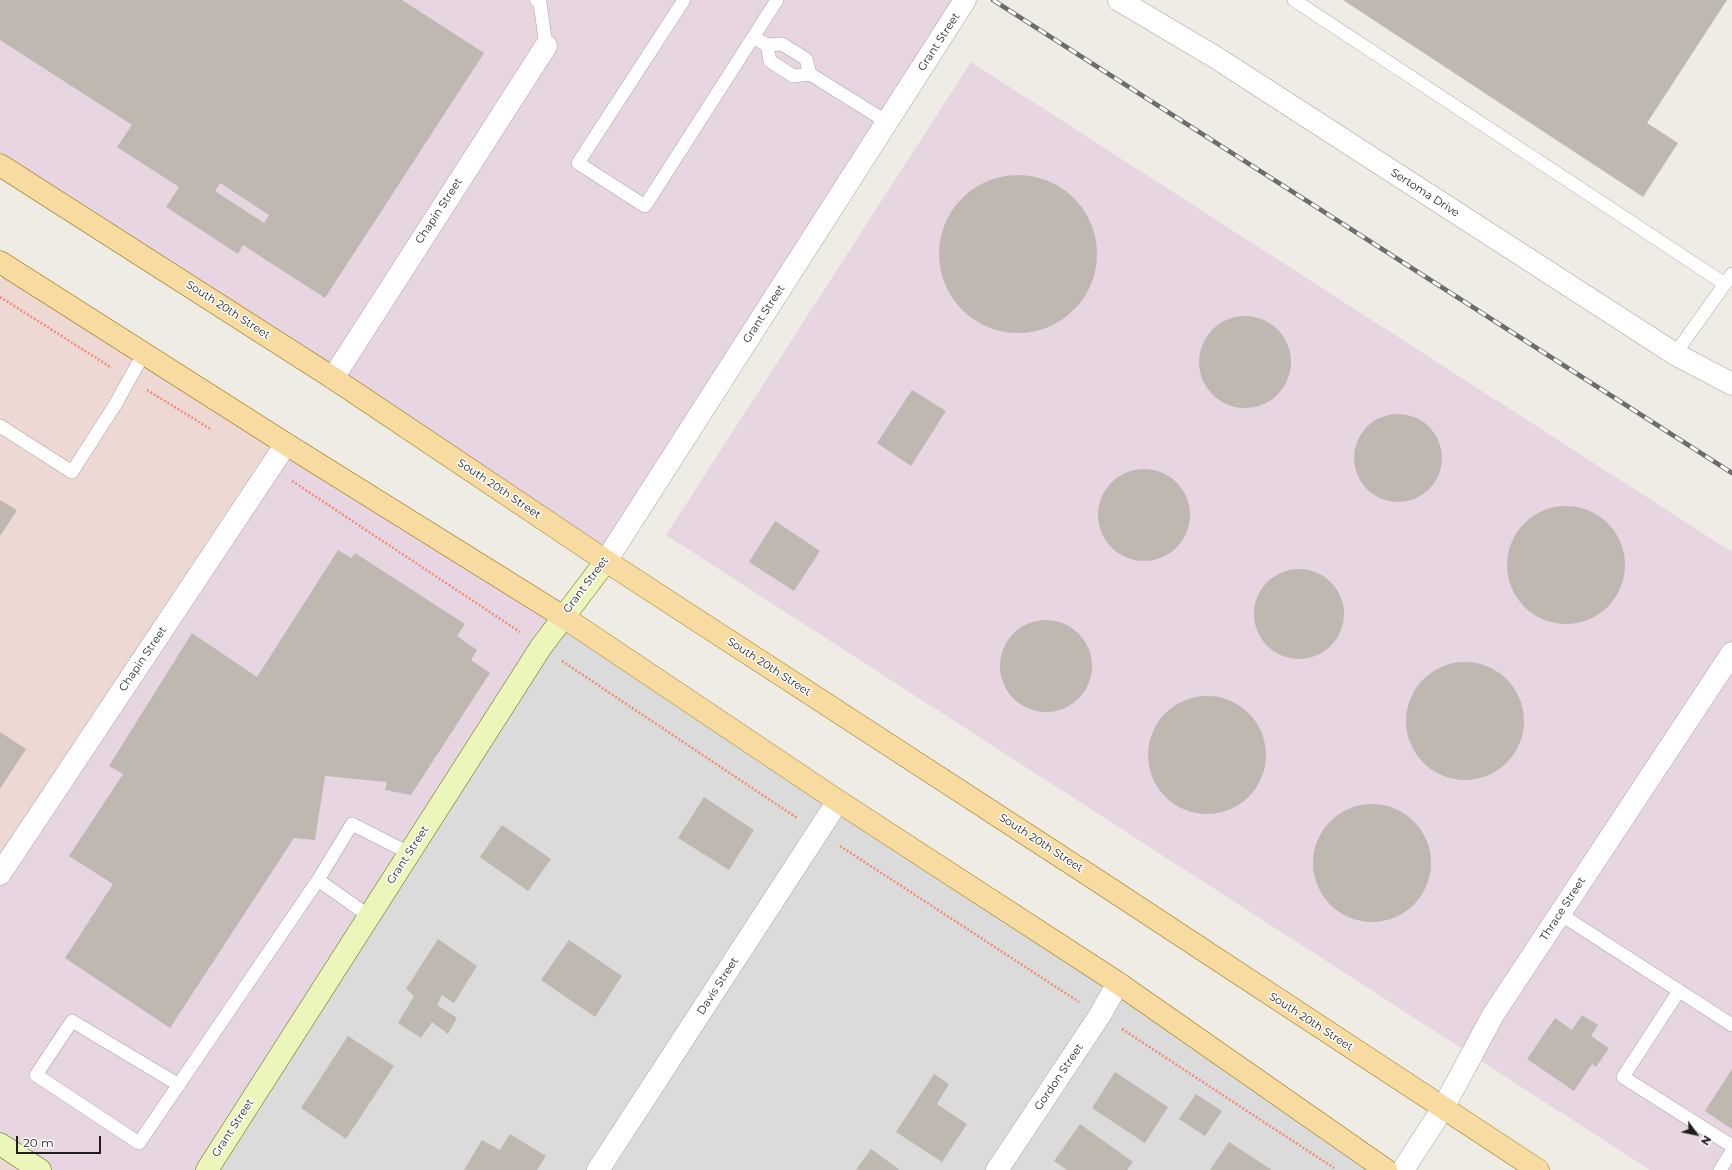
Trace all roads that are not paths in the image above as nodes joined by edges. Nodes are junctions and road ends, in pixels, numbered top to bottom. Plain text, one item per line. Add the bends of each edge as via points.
1 (536, 0) edge
2 (684, 0) edge
3 (777, 0) edge
4 (965, 0) edge
5 (1119, 0) edge
6 (1294, 0) edge
7 (753, 37) junction
8 (767, 45) junction
9 (546, 46) joint
10 (810, 74) junction
11 (887, 122) junction
12 (0, 165) edge
13 (2, 268) edge
14 (1729, 279) edge
15 (144, 353) junction
16 (1675, 354) junction
17 (333, 378) junction
18 (1732, 384) edge
19 (0, 426) edge
20 (286, 444) junction
21 (606, 561) junction
22 (562, 616) junction
23 (1732, 653) edge
24 (838, 802) junction
25 (409, 853) junction
26 (0, 874) edge
27 (318, 880) junction
28 (1560, 914) junction
29 (368, 916) junction
30 (1118, 983) junction
31 (1679, 991) junction
32 (1732, 1025) edge
33 (179, 1085) junction
34 (1443, 1108) junction
35 (0, 1144) edge
36 (1732, 1146) edge
37 (1732, 1152) edge
38 (40, 1170) edge
39 (207, 1170) edge
40 (598, 1170) edge
41 (997, 1170) edge
42 (1386, 1170) edge
43 (1403, 1170) edge
44 (1538, 1170) edge
45 (1720, 1170) edge

1 - 9 lane via 540,3
2 - 7 lane via 578,163 645,206
3 - 7 lane
4 - 11 street, Grant Street
5 - 16 street, Sertoma Drive via 1222,61
6 - 14 lane
7 - 8 lane
8 - 10 lane via 782,44 806,59
8 - 10 lane via 770,61 793,76
9 - 17 street, Chapin Street
10 - 11 lane
11 - 21 street, Grant Street
12 - 17 main road, South 20th Street
13 - 15 main road
14 - 16 lane
15 - 19 lane via 115,405 72,472
15 - 20 main road
16 - 18 street, Sertoma Drive
17 - 21 main road, South 20th Street
20 - 22 main road
20 - 26 street, Chapin Street
21 - 22 street, Grant Street
21 - 34 main road, South 20th Street
22 - 24 main road
22 - 25 street, Grant Street
23 - 28 street, Thrace Street
24 - 30 main road
24 - 40 street, Davis Street
25 - 27 lane via 352,824
25 - 29 street, Grant Street
27 - 29 lane
27 - 33 lane
28 - 31 lane
28 - 34 street, Thrace Street via 1493,1015
29 - 39 street, Grant Street
30 - 41 street, Gordon Street via 1100,1015
30 - 42 main road
31 - 32 lane
31 - 36 lane via 1623,1078
33 - 33 lane via 139,1143 36,1075 72,1021
34 - 43 street, Thrace Street
34 - 44 main road, South 20th Street
35 - 38 street
37 - 45 lane

